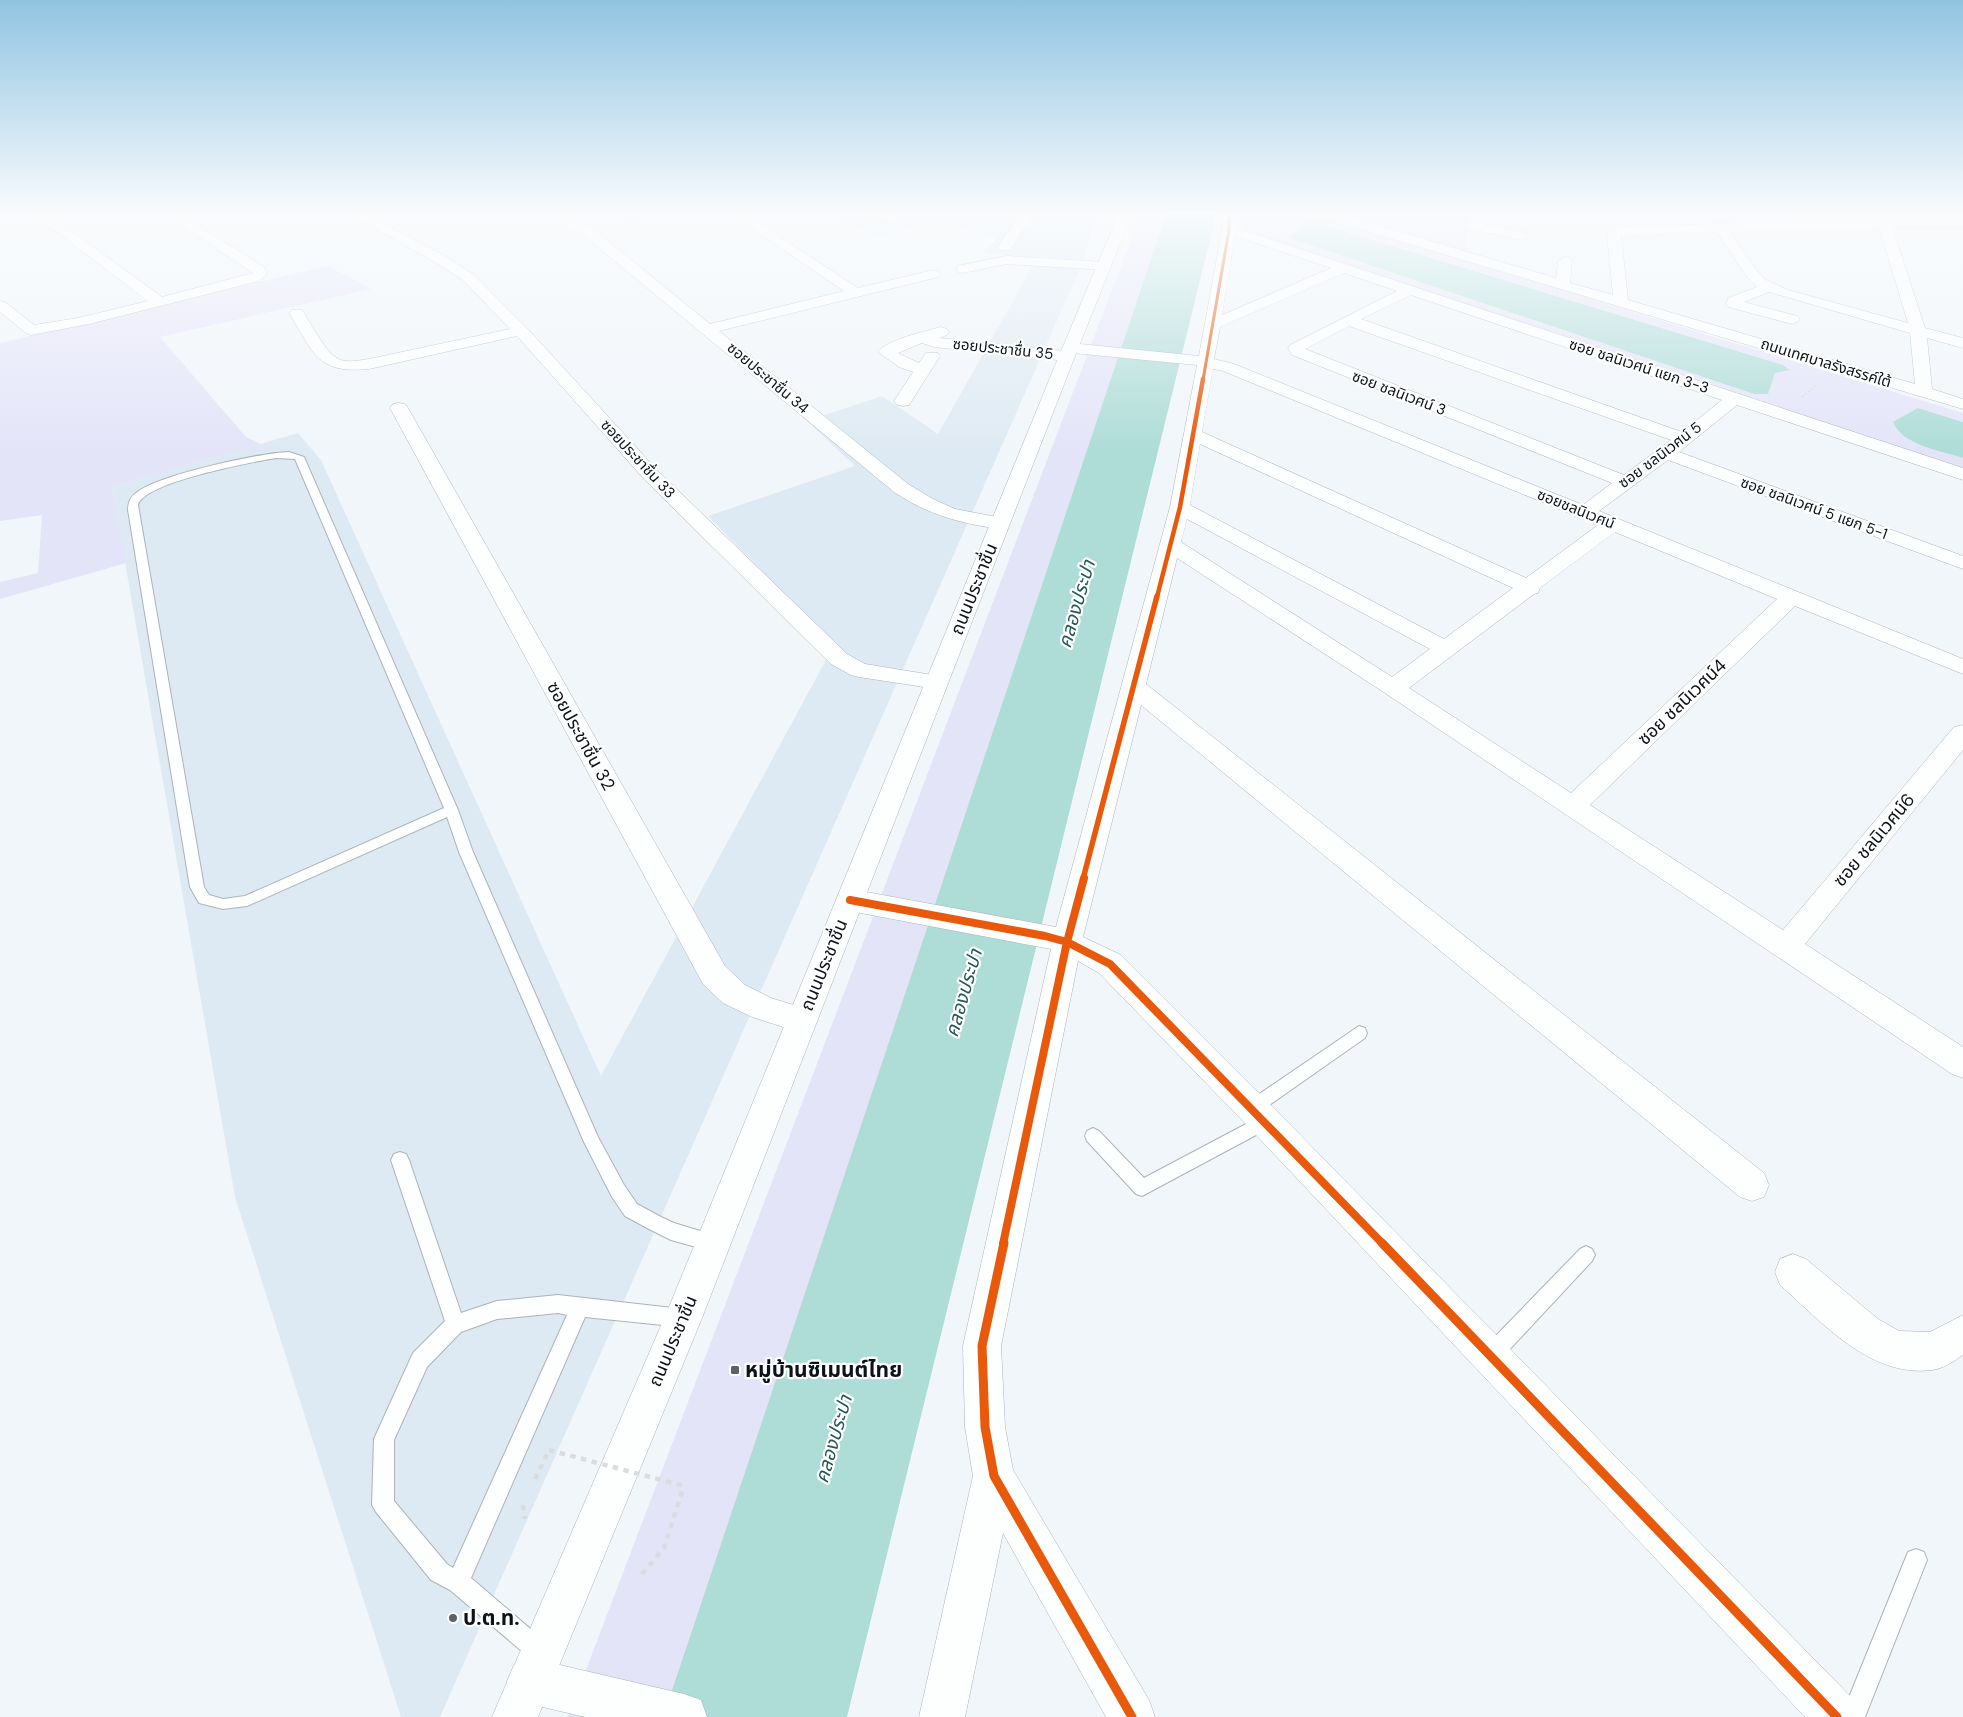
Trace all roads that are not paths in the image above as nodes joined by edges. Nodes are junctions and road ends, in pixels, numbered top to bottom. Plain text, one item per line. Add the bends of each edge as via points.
1 (144, 291) edge
2 (205, 291) edge
3 (482, 291) edge
4 (662, 291) edge
5 (853, 291) edge
6 (864, 291) edge
7 (1093, 291) edge
8 (1218, 291) edge
9 (1290, 291) edge
10 (1408, 291) edge
11 (1413, 291) edge
12 (1584, 291) edge
13 (1620, 291) edge
14 (1761, 291) edge
15 (1781, 291) edge
16 (1905, 291) edge
17 (856, 293) junction
18 (1621, 302) junction
19 (160, 303) junction
20 (0, 305) edge
21 (297, 313) dead end
22 (1792, 319) dead end
23 (1348, 320) junction
24 (1213, 324) junction
25 (955, 328) dead end
26 (708, 329) junction
27 (521, 331) junction
28 (1918, 331) junction
29 (923, 337) junction
30 (940, 343) junction
31 (1963, 343) edge
32 (1068, 352) junction
33 (1111, 352) joint
34 (1197, 360) junction
35 (923, 370) junction
36 (1924, 392) junction
37 (1736, 398) junction
38 (903, 401) dead end
39 (1963, 404) edge
40 (399, 408) dead end
41 (1193, 434) junction
42 (1682, 438) junction
43 (1666, 453) junction
44 (1963, 474) edge
45 (1625, 482) junction
46 (1180, 507) junction
47 (1585, 512) junction
48 (1000, 523) junction
49 (1613, 524) junction
50 (1170, 544) junction
51 (1963, 563) edge
52 (1530, 588) junction
53 (1792, 597) junction
54 (1446, 649) junction
55 (1963, 667) edge
56 (937, 682) junction
57 (1133, 686) junction
58 (1393, 688) junction
59 (1963, 733) edge
60 (1572, 807) junction
61 (451, 810) junction
62 (850, 900) junction
63 (1056, 939) junction
64 (1786, 948) junction
65 (802, 1020) junction
66 (1359, 1033) dead end
67 (1963, 1064) edge
68 (1258, 1115) junction
69 (1094, 1136) dead end
70 (400, 1160) dead end
71 (1752, 1185) dead end
72 (714, 1243) junction
73 (1586, 1255) dead end
74 (1793, 1272) dead end
75 (580, 1306) junction
76 (683, 1318) junction
77 (455, 1324) junction
78 (1963, 1334) edge
79 (1490, 1356) junction
80 (994, 1476) junction
81 (1916, 1560) dead end
82 (458, 1582) junction
83 (529, 1684) edge
84 (684, 1717) edge
85 (942, 1717) edge
86 (1132, 1717) edge
87 (1837, 1717) edge
88 (1853, 1717) edge

1 - 19 street
2 - 19 street
3 - 27 street, ซอยประชาชื่น 33
4 - 26 street, ซอยประชาชื่น 34
5 - 17 street
6 - 17 street
7 - 32 street, ถนนประชาชื่น
8 - 24 street
9 - 24 street
10 - 23 street, ซอย ชลนิเวศน์ 3
11 - 37 street, ซอย ชลนิเวศน์ แยก 3-3
12 - 18 street, ถนนเทศบาลรังสรรค์ใต้
13 - 18 street
14 - 22 street via 1733,301 1733,304
15 - 28 street
16 - 28 street
17 - 26 street
18 - 36 street, ถนนเทศบาลรังสรรค์ใต้
19 - 20 street via 67,326 31,330
21 - 27 street via 327,358 335,364 350,366
23 - 42 street
23 - 45 street, ซอย ชลนิเวศน์ 3 via 1296,348 1298,352
24 - 34 street
25 - 29 street, ซอยประชาชื่น 35
26 - 48 street, ซอยประชาชื่น 34 via 901,488 937,510 959,518
27 - 56 street, ซอยประชาชื่น 33 via 651,475 839,659 859,670
28 - 31 street
28 - 36 street
29 - 30 street, ซอยประชาชื่น 35
29 - 35 street, ซอยประชาชื่น 35 via 886,352
30 - 32 street, ซอยประชาชื่น 35
30 - 35 street, ซอยประชาชื่น 35
32 - 33 street, ซอยประชาชื่น 35
32 - 48 street, ถนนประชาชื่น
33 - 34 street, ซอยชลนิเวศน์
34 - 41 street
34 - 47 street, ซอยชลนิเวศน์ via 1228,367
35 - 38 street, ซอยประชาชื่น 35
36 - 39 street, ถนนเทศบาลรังสรรค์ใต้
37 - 42 street, ซอย ชลนิเวศน์ 5
37 - 44 street, ซอย ชลนิเวศน์ แยก 3-3
40 - 65 street, ซอยประชาชื่น 32 via 714,975 734,994
41 - 46 street
41 - 52 street
42 - 43 street, ซอย ชลนิเวศน์ 5
43 - 45 street, ซอย ชลนิเวศน์ 5
43 - 51 street, ซอย ชลนิเวศน์ 5 แยก 5-1
45 - 47 street, ซอย ชลนิเวศน์ 5
46 - 50 street
46 - 54 street
47 - 49 street, ซอยชลนิเวศน์
48 - 56 street, ถนนประชาชื่น
49 - 52 street
49 - 53 street, ซอยชลนิเวศน์
50 - 57 street
50 - 58 street
52 - 54 street
53 - 55 street, ซอยชลนิเวศน์
53 - 60 street, ซอย ชลนิเวศน์4
54 - 58 street
56 - 62 street, ถนนประชาชื่น
57 - 63 street
57 - 71 street
58 - 60 street
59 - 64 street, ซอย ชลนิเวศน์6
60 - 64 street
61 - 61 lane via 248,901 222,904 204,899 197,887 133,510 134,501 141,493 155,486 234,464 287,454 299,457
61 - 72 lane via 466,852 584,1124 618,1191 631,1210 647,1219 670,1231
62 - 63 street
62 - 65 street, ถนนประชาชื่น
63 - 68 street via 1110,964
63 - 80 street via 982,1346 985,1427
64 - 67 street
65 - 72 street, ถนนประชาชื่น
66 - 68 lane
68 - 69 lane via 1142,1188
68 - 79 street
70 - 77 lane
72 - 76 street, ถนนประชาชื่น
73 - 79 lane
74 - 78 street via 1864,1333 1896,1350 1933,1351
75 - 76 lane
75 - 77 lane via 558,1304 497,1310
75 - 82 lane
76 - 83 street, ถนนประชาชื่น
77 - 82 lane via 420,1360 384,1439 383,1505 439,1572
79 - 87 street
80 - 85 street
80 - 86 street
81 - 88 lane
82 - 83 lane via 487,1605
83 - 84 street

